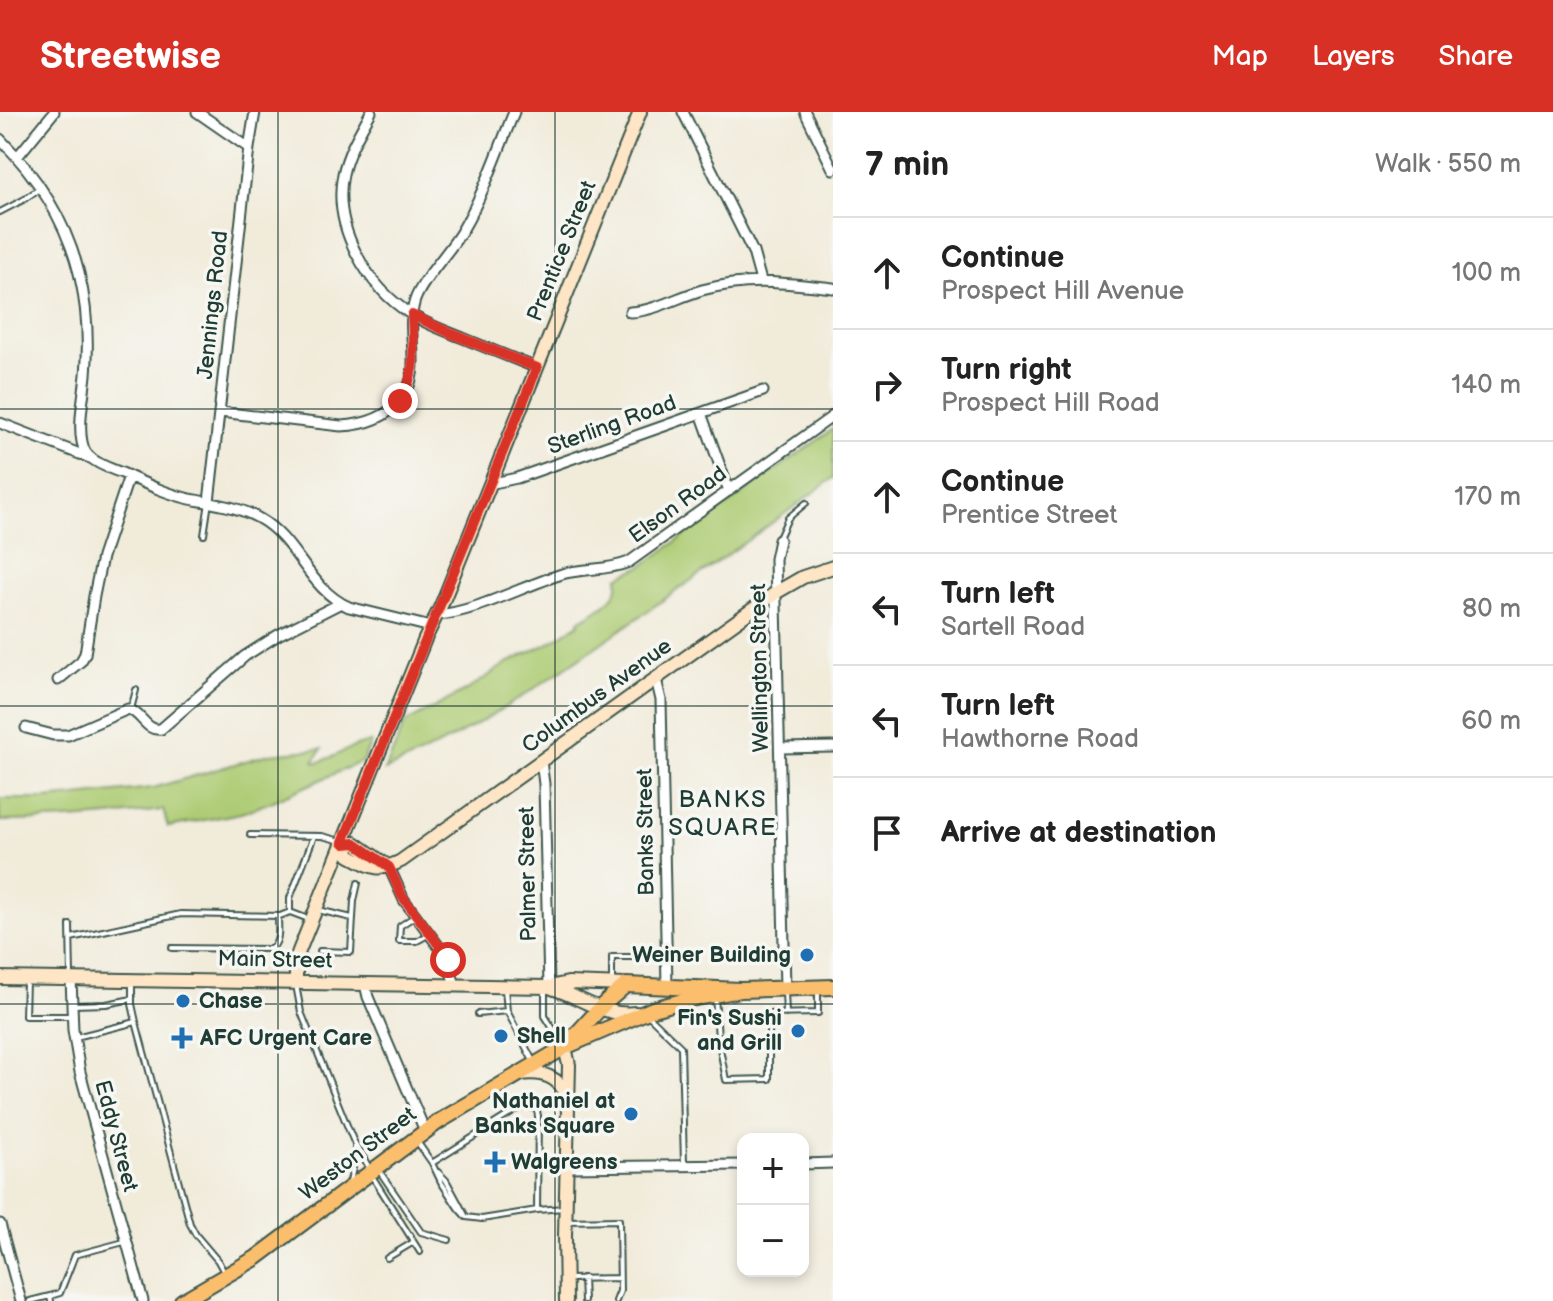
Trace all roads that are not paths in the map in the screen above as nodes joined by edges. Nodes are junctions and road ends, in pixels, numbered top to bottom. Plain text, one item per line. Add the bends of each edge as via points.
1 (54, 112) edge
2 (197, 112) edge
3 (255, 112) edge
4 (371, 112) edge
5 (514, 112) edge
6 (640, 112) edge
7 (683, 112) edge
8 (805, 112) edge
9 (0, 139) edge
10 (249, 148) junction
11 (18, 156) junction
12 (833, 169) edge
13 (41, 188) junction
14 (0, 212) edge
15 (761, 281) junction
16 (833, 288) edge
17 (630, 312) dead end
18 (412, 315) junction
19 (537, 368) junction
20 (763, 391) dead end
21 (220, 412) junction
22 (701, 413) junction
23 (833, 416) edge
24 (0, 423) edge
25 (90, 458) junction
26 (129, 476) junction
27 (489, 484) junction
28 (729, 491) junction
29 (209, 502) junction
30 (806, 503) dead end
31 (204, 535) dead end
32 (779, 540) joint
33 (833, 567) edge
34 (777, 592) junction
35 (341, 603) junction
36 (434, 621) junction
37 (656, 679) junction
38 (58, 680) dead end
39 (136, 690) dead end
40 (131, 709) junction
41 (26, 728) dead end
42 (833, 747) edge
43 (780, 748) junction
44 (541, 761) junction
45 (250, 835) dead end
46 (314, 836) junction
47 (344, 843) junction
48 (389, 867) junction
49 (358, 883) dead end
50 (290, 912) junction
51 (313, 915) junction
52 (416, 915) junction
53 (278, 916) junction
54 (353, 918) junction
55 (70, 925) dead end
56 (430, 934) junction
57 (71, 938) junction
58 (172, 948) dead end
59 (320, 951) dead end
60 (666, 957) junction
61 (0, 978) edge
62 (26, 978) junction
63 (71, 978) junction
64 (132, 979) junction
65 (296, 983) junction
66 (365, 984) junction
67 (455, 985) junction
68 (505, 986) junction
69 (667, 986) junction
70 (547, 987) junction
71 (825, 987) edge
72 (785, 988) junction
73 (741, 990) junction
74 (715, 994) junction
75 (612, 998) junction
76 (132, 999) junction
77 (72, 1011) junction
78 (507, 1011) junction
79 (646, 1011) junction
80 (478, 1014) dead end
81 (786, 1014) junction
82 (136, 1022) junction
83 (605, 1029) junction
84 (74, 1038) junction
85 (565, 1047) junction
86 (535, 1064) junction
87 (514, 1076) junction
88 (568, 1103) junction
89 (420, 1135) junction
90 (353, 1140) junction
91 (432, 1163) junction
92 (833, 1163) edge
93 (809, 1164) edge
94 (737, 1165) edge
95 (684, 1166) junction
96 (566, 1167) junction
97 (373, 1170) junction
98 (347, 1190) junction
99 (537, 1210) junction
100 (565, 1214) junction
101 (1, 1231) edge
102 (449, 1240) dead end
103 (126, 1241) junction
104 (413, 1242) junction
105 (420, 1252) dead end
106 (387, 1258) dead end
107 (226, 1276) junction
108 (583, 1278) junction
109 (619, 1278) junction
110 (565, 1279) junction
111 (51, 1299) edge
112 (21, 1301) edge
113 (30, 1301) edge
114 (143, 1301) edge
115 (182, 1301) edge
116 (566, 1301) edge
117 (584, 1301) edge
118 (616, 1301) edge

1 - 11 street
2 - 10 street
3 - 10 street, Jennings Road
4 - 18 street via 343,171 344,224 373,278
5 - 18 street via 473,211 419,290
6 - 19 street, Prentice Street
7 - 15 street via 753,252
8 - 12 street
9 - 11 street
10 - 21 street, Jennings Road
11 - 13 street
13 - 14 lane
13 - 25 street via 64,228 83,293 87,345 81,431
15 - 16 street
15 - 17 street via 712,288
18 - 19 street
18 - 21 street via 409,387 387,413 341,426
19 - 27 street, Prentice Street
20 - 22 street, Sterling Road
21 - 29 street, Jennings Road
22 - 27 street, Sterling Road
22 - 28 street, Sterling Road
23 - 28 street, Elson Road
24 - 25 street
25 - 26 street
26 - 29 street
26 - 38 street via 98,574 85,654
27 - 36 street, Prentice Street
28 - 36 street, Elson Road via 629,562 561,575
29 - 31 lane
29 - 35 street via 264,522
30 - 32 lane via 788,518
32 - 34 street, Wellington Street
33 - 34 street, Columbus Avenue
34 - 37 street, Columbus Avenue
34 - 43 street, Wellington Street
35 - 36 street
35 - 40 street via 245,656 163,728 153,730
36 - 47 street, Prentice Street
37 - 44 street, Columbus Avenue
37 - 60 street, Banks Street via 661,700
39 - 40 lane
40 - 41 street via 68,735
42 - 43 street
43 - 72 street, Wellington Street
44 - 48 street, Columbus Avenue
44 - 70 street, Palmer Street
45 - 46 lane
46 - 47 lane
46 - 50 lane via 291,895
47 - 48 street via 349,855 369,867
47 - 51 street, Prentice Street
48 - 52 street
49 - 54 lane
50 - 51 lane
50 - 53 lane
51 - 54 lane
51 - 65 street, Prentice Street via 297,957
52 - 56 street
52 - 56 lane via 400,926 399,941
53 - 57 lane via 178,914
53 - 58 lane via 277,942 270,949
54 - 59 lane via 351,952
55 - 57 lane
56 - 67 street via 446,956
57 - 63 lane
60 - 69 street, Banks Street
60 - 75 lane via 612,957
61 - 62 street, Main Street
62 - 63 street, Main Street
62 - 77 lane via 25,1016
63 - 64 street, Main Street
63 - 77 street, Eddy Street
64 - 65 street, Main Street
64 - 76 lane
65 - 66 street, Main Street
65 - 90 lane via 301,1012
66 - 67 street, Main Street
66 - 89 street
67 - 68 street, Main Street
68 - 70 street, Main Street
68 - 78 lane
69 - 73 main road, Main Street
69 - 75 main road, Main Street
70 - 75 street, Main Street
70 - 75 street, Main Street via 596,984
70 - 85 lane via 545,1016
71 - 72 main road, Main Street
71 - 81 lane via 818,1013
72 - 73 main road, Main Street
72 - 81 lane
73 - 74 main road, Main Street
74 - 79 main road, Main Street
74 - 81 lane via 726,1080 769,1079 769,1014
75 - 79 street, Main Street via 630,1014
75 - 83 street
75 - 85 main road, Weston Street
76 - 77 lane
76 - 82 lane
77 - 84 street, Eddy Street
78 - 80 lane
78 - 86 lane
79 - 83 main road, Weston Street
79 - 95 lane via 681,1047
82 - 84 lane
82 - 107 lane via 190,1224
83 - 85 main road, Weston Street
84 - 103 street, Eddy Street
85 - 86 main road, Weston Street
85 - 88 street
86 - 87 main road, Weston Street
87 - 88 street via 550,1077 563,1087
87 - 89 main road, Weston Street
88 - 96 street
89 - 91 lane
89 - 97 main road, Weston Street
90 - 97 lane
90 - 98 lane via 355,1159
91 - 99 lane via 466,1217
91 - 99 lane via 518,1109 533,1108 538,1116
92 - 93 street
94 - 95 street
95 - 96 street
96 - 100 street
97 - 98 main road, Weston Street
97 - 102 lane via 419,1231
97 - 104 lane
98 - 107 main road, Weston Street
99 - 100 lane
100 - 109 lane via 619,1220
100 - 110 street
101 - 112 street
103 - 111 lane via 75,1255 60,1293
103 - 114 street, Eddy Street
104 - 105 lane
104 - 106 lane
107 - 115 main road, Weston Street
108 - 109 lane
108 - 110 lane
108 - 117 lane
109 - 118 lane
110 - 116 street
111 - 113 lane

